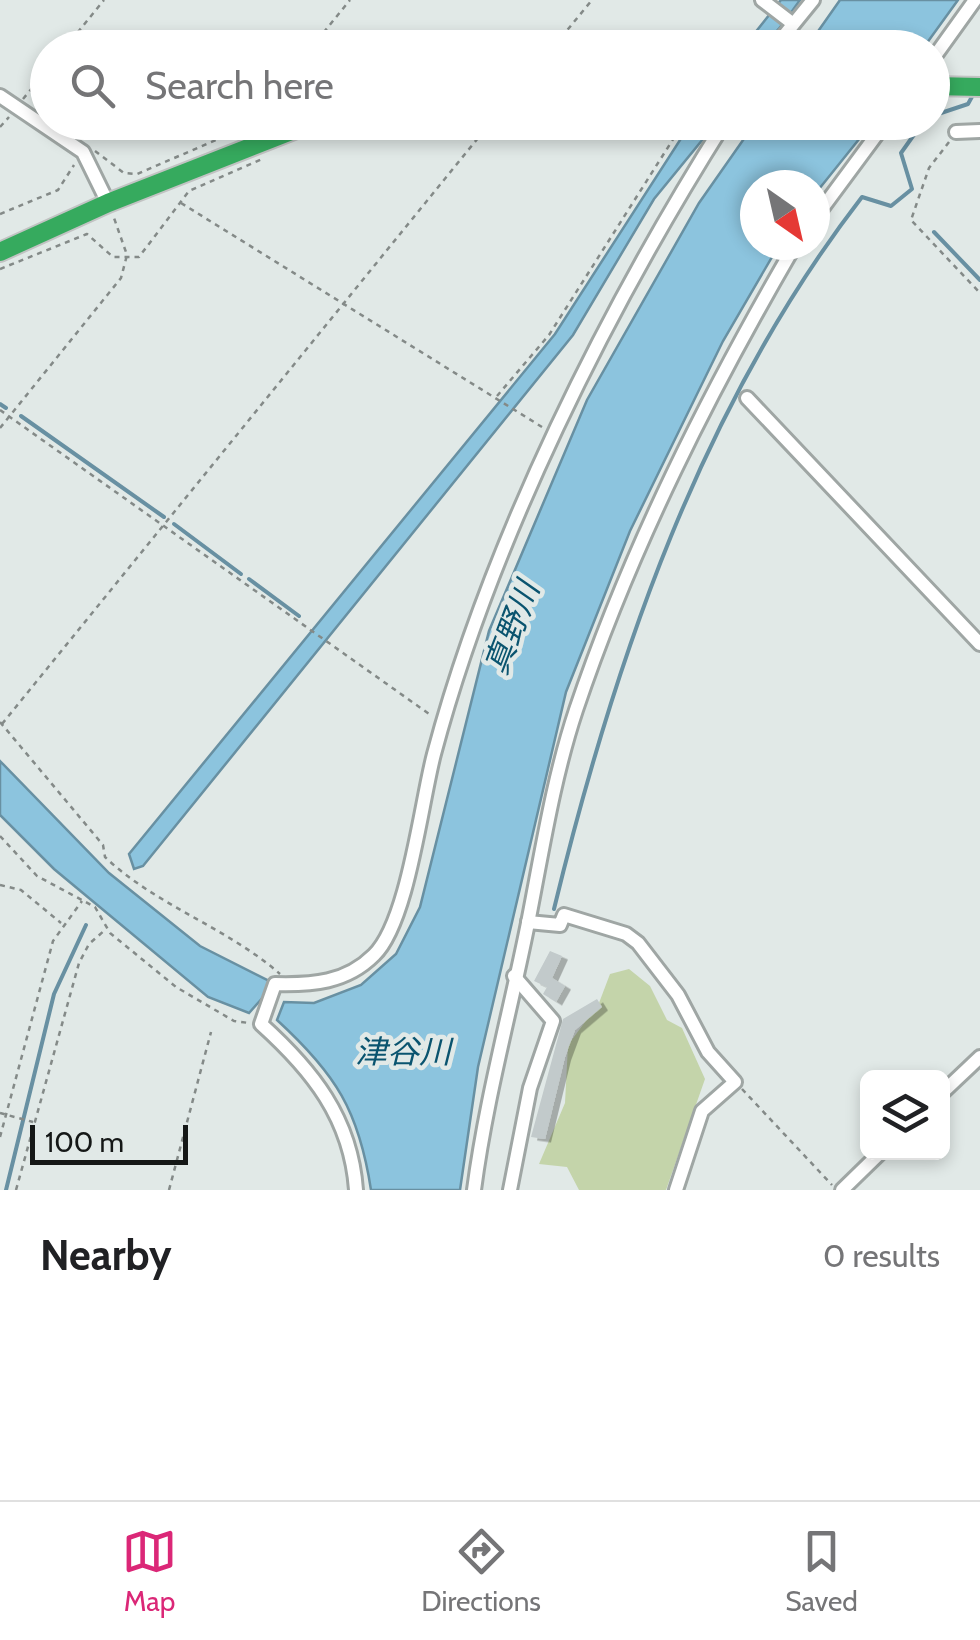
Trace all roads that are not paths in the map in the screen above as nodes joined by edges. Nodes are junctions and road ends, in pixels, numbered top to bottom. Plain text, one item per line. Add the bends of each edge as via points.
1 (813, 0) edge
2 (975, 0) edge
3 (766, 2) edge
4 (792, 23) junction
5 (787, 30) edge
6 (950, 35) edge
7 (950, 86) edge
8 (980, 87) edge
9 (0, 96) edge
10 (30, 115) edge
11 (980, 131) edge
12 (956, 132) road end
13 (66, 140) edge
14 (285, 140) edge
15 (714, 140) edge
16 (873, 140) edge
17 (830, 198) edge
18 (108, 203) junction
19 (0, 252) edge
20 (786, 260) edge
21 (747, 398) dead end
22 (980, 644) edge
23 (528, 922) junction
24 (514, 976) junction
25 (980, 1057) edge
26 (950, 1085) edge
27 (872, 1160) edge
28 (356, 1190) edge
29 (474, 1190) edge
30 (510, 1190) edge
31 (676, 1190) edge
32 (839, 1190) edge

1 - 4 street
2 - 6 street
3 - 4 street
4 - 5 street
7 - 8 highway
9 - 10 street
11 - 12 street
13 - 18 street via 83,152
14 - 18 highway
15 - 28 street via 656,239 505,550 442,721 394,922 374,955 334,980 276,984 262,1020 332,1104
16 - 17 street
18 - 19 highway
20 - 23 street via 723,368 576,710
21 - 22 street
23 - 24 street
23 - 31 street via 560,925 564,915 626,934 678,995 708,1052 735,1082 702,1111
24 - 29 street
24 - 30 street via 552,1022 530,1088
25 - 26 street
27 - 32 street

